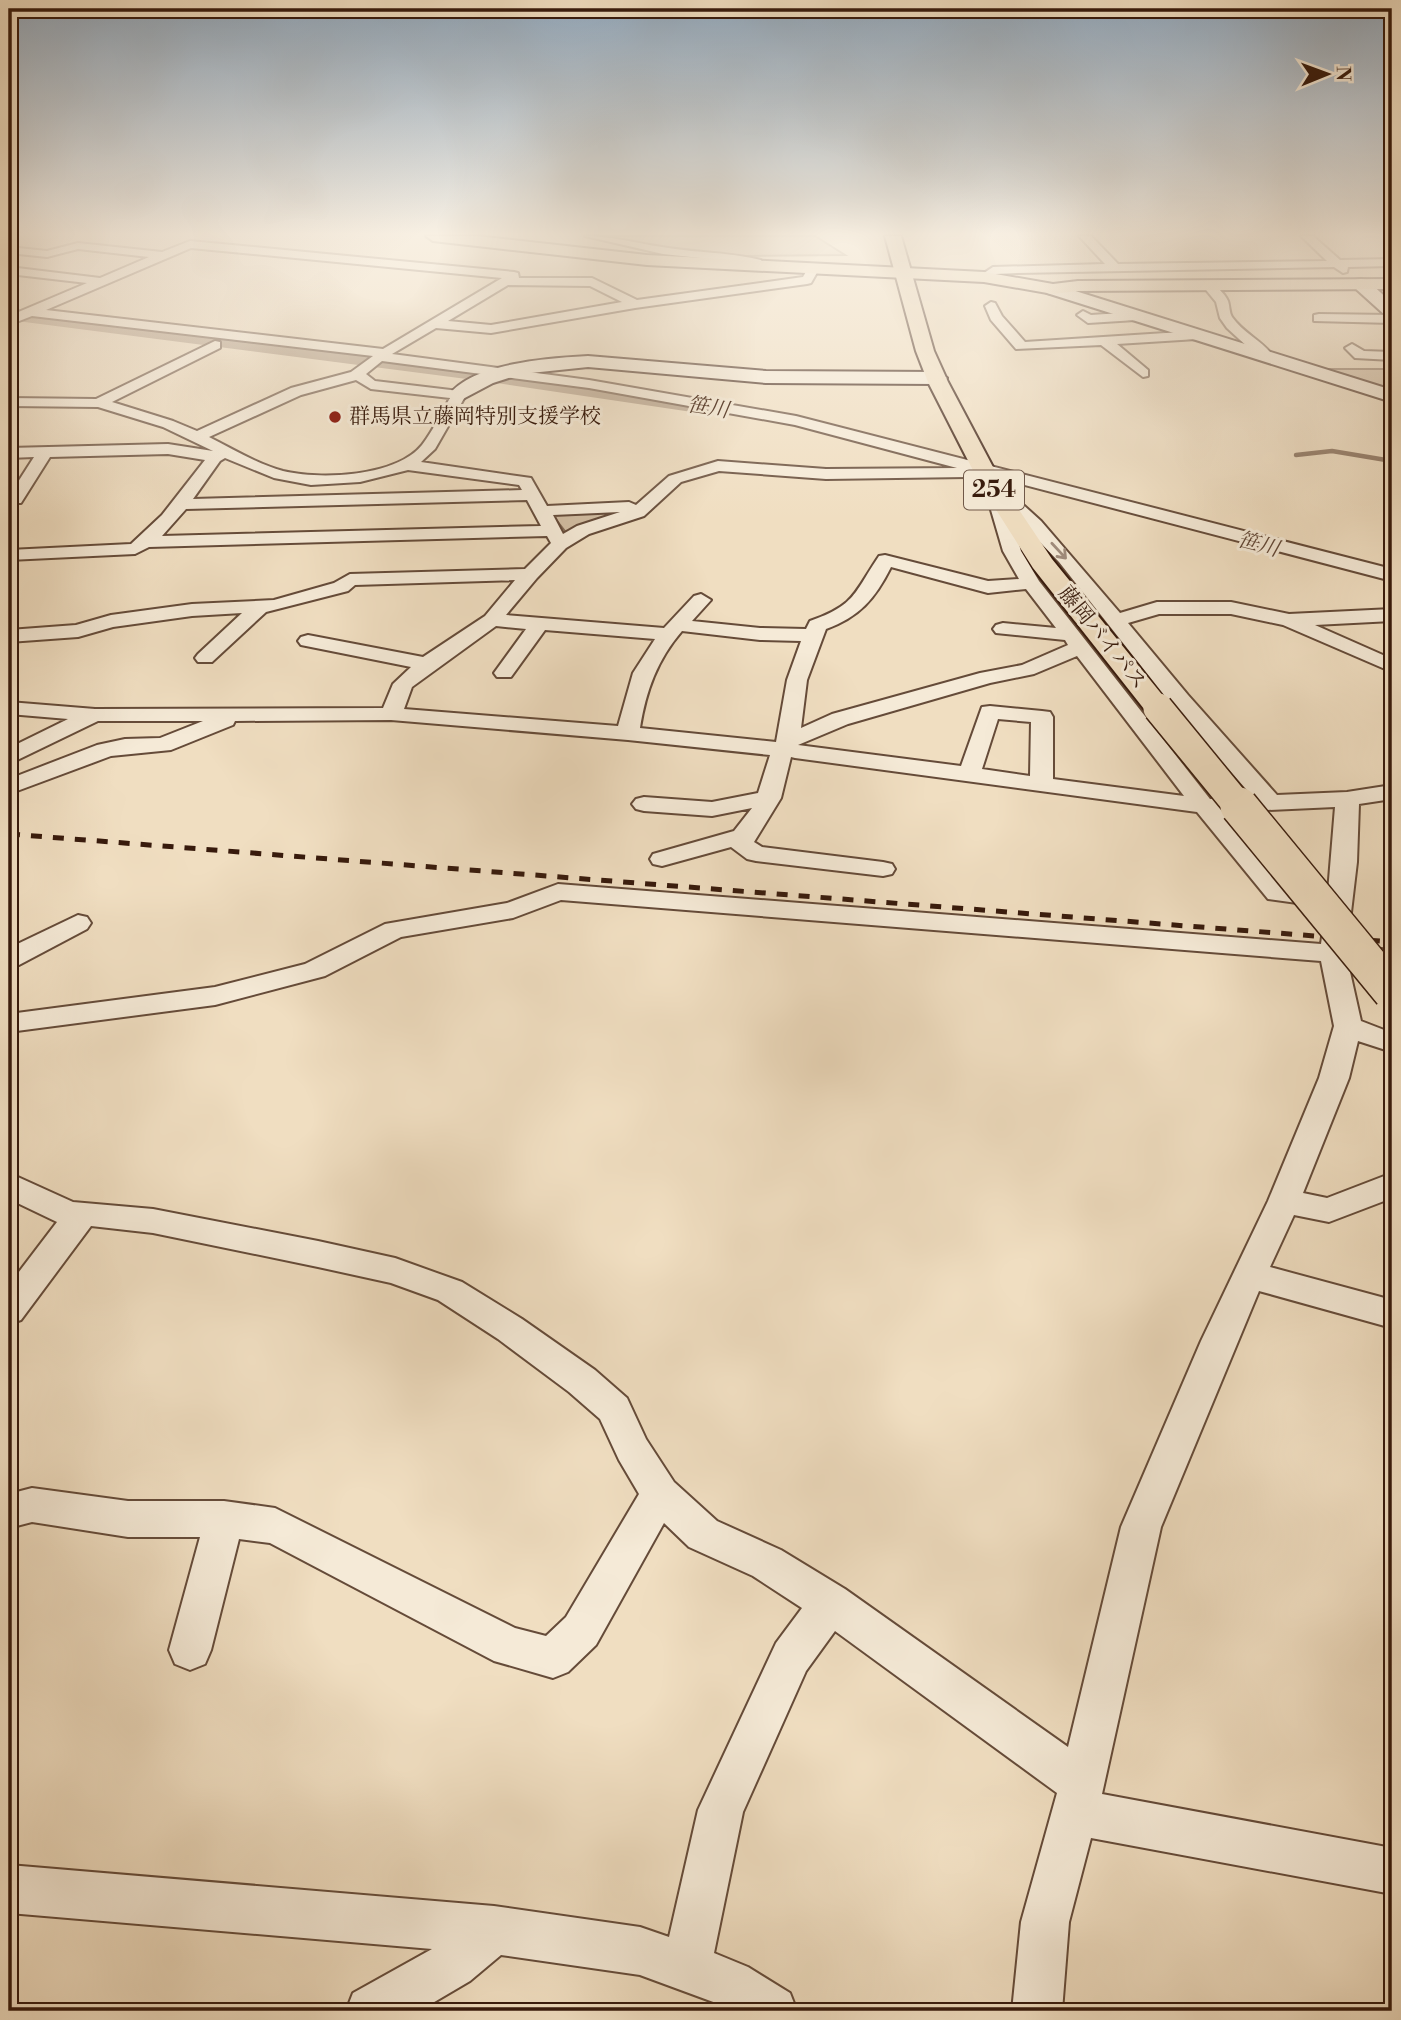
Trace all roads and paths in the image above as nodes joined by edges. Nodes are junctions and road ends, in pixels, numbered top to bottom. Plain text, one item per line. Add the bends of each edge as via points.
1 (127, 330) edge
2 (426, 330) edge
3 (919, 330) edge
4 (1007, 330) edge
5 (1182, 330) edge
6 (1239, 330) edge
7 (1197, 335) junction
8 (1105, 342) junction
9 (215, 345) dead end
10 (1046, 345) junction
11 (1352, 348) dead end
12 (1392, 356) edge
13 (1266, 357) junction
14 (322, 358) dead end
15 (1062, 360) dead end
16 (373, 362) junction
17 (1143, 373) dead end
18 (502, 374) junction
19 (937, 378) junction
20 (459, 395) junction
21 (1392, 396) edge
22 (9, 401) edge
23 (99, 403) junction
24 (197, 437) junction
25 (9, 453) edge
26 (44, 454) junction
27 (231, 454) junction
28 (214, 458) junction
29 (407, 465) junction
30 (986, 475) junction
31 (532, 495) junction
32 (15, 499) dead end
33 (180, 504) junction
34 (642, 507) junction
35 (541, 512) junction
36 (348, 538) junction
37 (557, 538) junction
38 (145, 542) junction
39 (9, 555) edge
40 (530, 574) junction
41 (1392, 575) edge
42 (1031, 583) junction
43 (702, 600) dead end
44 (260, 607) junction
45 (1392, 615) edge
46 (492, 620) junction
47 (1289, 620) junction
48 (1116, 621) junction
49 (539, 624) junction
50 (673, 629) junction
51 (1003, 629) dead end
52 (811, 635) junction
53 (9, 636) edge
54 (308, 641) dead end
55 (1075, 641) junction
56 (205, 658) dead end
57 (427, 664) junction
58 (1392, 666) edge
59 (504, 673) dead end
60 (9, 708) edge
61 (241, 713) junction
62 (391, 714) junction
63 (94, 715) junction
64 (628, 733) junction
65 (785, 745) junction
66 (9, 757) edge
67 (969, 775) junction
68 (12, 783) edge
69 (1041, 785) junction
70 (1392, 792) edge
71 (769, 798) junction
72 (1347, 799) junction
73 (1272, 803) junction
74 (644, 804) dead end
75 (1204, 806) junction
76 (743, 836) junction
77 (662, 859) dead end
78 (883, 869) dead end
79 (1339, 901) junction
80 (78, 923) dead end
81 (1333, 955) junction
82 (1392, 958) edge
83 (9, 959) edge
84 (1392, 992) edge
85 (9, 1023) edge
86 (1348, 1026) junction
87 (1392, 1043) edge
88 (9, 1185) edge
89 (1392, 1185) edge
90 (1284, 1201) junction
91 (82, 1214) junction
92 (1250, 1275) junction
93 (9, 1310) edge
94 (1392, 1314) edge
95 (660, 1494) junction
96 (9, 1511) edge
97 (225, 1519) junction
98 (831, 1603) junction
99 (190, 1650) dead end
100 (1078, 1798) junction
101 (1392, 1871) edge
102 (9, 1889) edge
103 (494, 1930) junction
104 (687, 1968) junction
105 (371, 2011) edge
106 (772, 2011) edge
107 (1037, 2011) edge

1 - 16 street
2 - 16 street
3 - 19 main road, 藤岡バイパス / 254
4 - 10 street via 1021,346
5 - 7 street
6 - 13 street
7 - 8 street
7 - 13 street
8 - 10 street
8 - 17 street
9 - 23 street
10 - 15 street
11 - 12 street via 1360,355
13 - 21 street
14 - 16 street
16 - 18 street
16 - 20 street via 371,385
16 - 24 street via 297,390
18 - 19 street via 553,364 590,363 766,377
18 - 20 street
18 - 30 street via 589,384 796,421
19 - 30 main road, 藤岡バイパス / 254
20 - 29 street via 427,449
22 - 23 street
23 - 24 street
24 - 27 street
25 - 26 street
26 - 28 street via 168,449
26 - 32 street
27 - 28 street
27 - 29 street via 296,478 339,479
28 - 33 street
29 - 31 street via 525,481
30 - 34 street via 778,472 718,466 675,479
30 - 41 street
30 - 42 street via 1012,551
30 -> 48 street via 1066,558
30 - 84 main road, 藤岡バイパス / 254, bridge via 1042,563
31 - 35 street
31 - 36 street
33 - 36 street
33 - 38 street
34 - 35 street
34 - 37 street
35 - 37 street
36 - 37 street
36 - 38 street
36 - 40 street
36 - 44 street via 341,587
37 - 40 street
38 - 39 street via 135,548
40 - 46 street
42 - 52 street via 988,587 885,560 852,611 817,625
42 - 55 street
43 - 50 street
44 - 53 street via 192,610 111,621 78,631
44 - 56 street
45 - 47 street
46 - 49 street
46 - 57 street
47 - 48 street via 1231,608 1157,608
47 - 58 street
48 - 73 street
49 - 50 street
49 - 59 street
50 - 52 street
50 - 64 street via 641,675
51 - 55 street
52 - 65 street
54 - 57 street
55 - 65 street via 1027,670 840,719
55 - 75 street
57 - 62 street via 403,684
60 - 63 street
61 - 62 street
61 - 63 street
61 - 68 street via 163,745 105,750
62 - 64 street
63 - 66 street
64 - 65 street
65 - 67 street
65 - 71 street
67 - 69 street
67 - 69 street via 990,712 1042,717
69 - 75 street
70 - 72 street
71 - 74 street via 712,809
71 - 76 street via 755,826
72 - 73 street
72 - 79 street
73 - 75 street
75 - 79 street via 1277,894
76 - 77 street
76 - 78 street via 742,845 757,854
79 - 81 street
80 - 83 street
81 - 82 street
81 - 85 street via 558,892 513,910 394,930 315,970 215,996
81 - 86 street
86 - 87 street
86 - 90 street via 1334,1078
88 - 91 street via 69,1214
89 - 90 street via 1329,1210
90 - 92 street
91 - 93 street
91 - 95 street via 153,1221 318,1254 395,1271 450,1291 510,1329 614,1409
92 - 94 street
92 - 100 street via 1141,1527
95 - 97 street via 581,1631 553,1658 509,1647 275,1526
95 - 98 street via 703,1534 767,1563
96 - 97 street via 32,1505 128,1519
97 - 99 street
98 - 100 street
98 - 104 street via 791,1657 721,1810
100 - 101 street
100 - 107 street via 1045,1922
102 - 103 street
103 - 104 street via 640,1951
103 - 105 street via 453,1964
104 - 106 street via 731,1984

